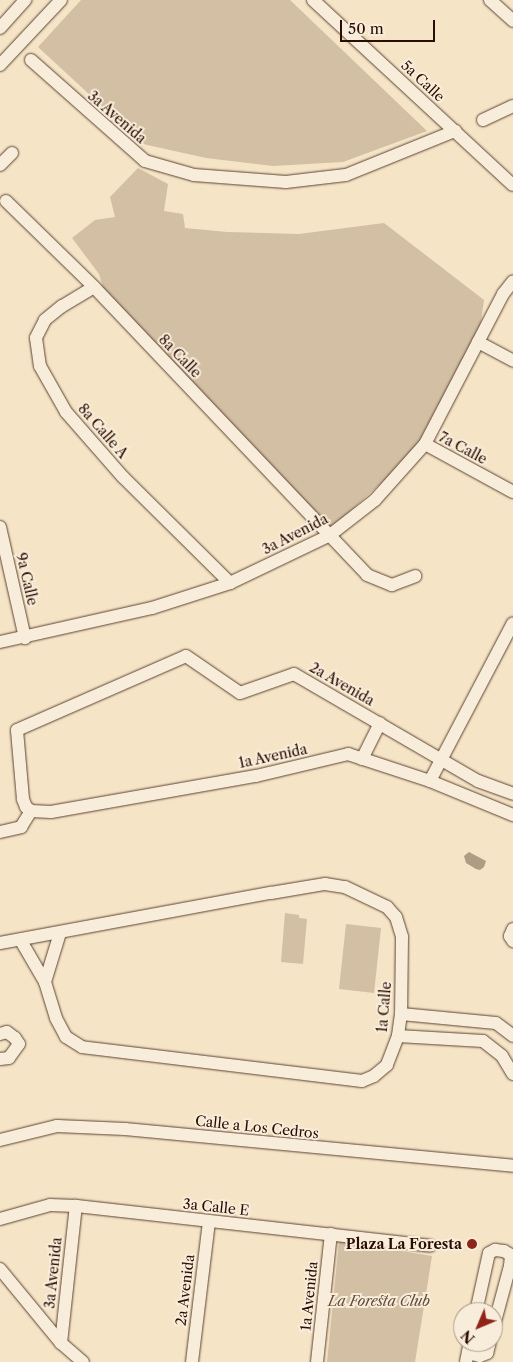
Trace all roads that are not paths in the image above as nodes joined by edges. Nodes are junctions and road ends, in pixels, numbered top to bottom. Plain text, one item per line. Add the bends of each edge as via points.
1 (25, 0) edge
2 (61, 0) edge
3 (313, 0) edge
4 (490, 0) edge
5 (513, 21) edge
6 (0, 28) edge
7 (31, 60) dead end
8 (0, 66) edge
9 (513, 106) edge
10 (482, 120) dead end
11 (455, 131) junction
12 (12, 153) dead end
13 (0, 164) edge
14 (513, 185) edge
15 (6, 201) dead end
16 (513, 281) edge
17 (94, 287) junction
18 (478, 342) junction
19 (513, 361) edge
20 (425, 444) junction
21 (513, 492) edge
22 (0, 527) edge
23 (330, 535) junction
24 (415, 576) dead end
25 (230, 583) junction
26 (513, 623) edge
27 (25, 638) junction
28 (0, 642) edge
29 (380, 723) junction
30 (362, 759) junction
31 (442, 759) junction
32 (430, 782) junction
33 (486, 784) junction
34 (513, 794) edge
35 (479, 801) junction
36 (31, 811) junction
37 (513, 815) edge
38 (0, 832) edge
39 (513, 929) edge
40 (60, 933) junction
41 (21, 941) junction
42 (513, 941) edge
43 (0, 943) edge
44 (44, 982) junction
45 (401, 1014) junction
46 (0, 1034) edge
47 (398, 1036) junction
48 (513, 1036) edge
49 (0, 1059) edge
50 (513, 1074) edge
51 (0, 1140) edge
52 (513, 1166) edge
53 (76, 1206) junction
54 (0, 1219) edge
55 (209, 1222) junction
56 (331, 1234) junction
57 (430, 1246) dead end
58 (0, 1269) edge
59 (478, 1302) edge
60 (500, 1302) edge
61 (61, 1343) junction
62 (468, 1352) edge
63 (487, 1352) edge
64 (83, 1362) edge
65 (192, 1362) edge
66 (317, 1362) edge

1 - 6 street
2 - 8 street
3 - 11 street, 5a Calle
4 - 5 street
7 - 11 street, 3a Avenida via 145,161 194,175 286,182 346,175
9 - 10 street
11 - 14 street, 5a Calle
12 - 13 street
15 - 17 street, 8a Calle
16 - 18 street, 3a Avenida
17 - 23 street, 8a Calle
17 - 25 street, 8a Calle A via 45,320 36,338 40,366 66,412 123,476
18 - 19 street
18 - 20 street, 3a Avenida
20 - 21 street, 7a Calle
20 - 23 street, 3a Avenida via 375,500
22 - 27 street, 9a Calle
23 - 24 street, 8a Calle via 367,575 381,583 392,585
23 - 25 street, 3a Avenida
25 - 27 street, 3a Avenida via 152,608
26 - 31 street
27 - 28 street, 3a Avenida
29 - 30 street
29 - 31 street, 2a Avenida
29 - 36 street, 2a Avenida via 294,674 240,693 186,656 17,730 23,799
30 - 32 street, 1a Avenida
30 - 36 street, 1a Avenida via 348,754 256,776 51,812
31 - 32 street
31 - 33 street, 2a Avenida
32 - 35 street, 1a Avenida
33 - 34 street, 2a Avenida
33 - 35 street
35 - 37 street, 1a Avenida
36 - 38 street via 21,827
39 - 42 street via 510,936
40 - 41 street
40 - 44 street
40 - 45 street, 1a Calle via 325,884 345,887 387,907 396,917 402,937
41 - 43 street
41 - 44 street
44 - 47 street, 1a Calle via 66,1036 82,1047 362,1081 387,1066
45 - 47 street, 1a Calle
45 - 48 street via 496,1022
46 - 49 street via 7,1032 19,1044 9,1058
47 - 50 street via 483,1041 502,1056
51 - 52 street, Calle a Los Cedros via 57,1126 124,1129
53 - 54 street, 3a Calle E via 50,1205
53 - 55 street, 3a Calle E
53 - 61 street, 3a Avenida
55 - 56 street, 3a Calle E
55 - 65 street, 2a Avenida
56 - 57 street, 3a Calle E
56 - 66 street, 1a Avenida
58 - 61 street
59 - 60 street via 489,1253 494,1250 511,1255
61 - 64 street
62 - 63 street via 480,1356

